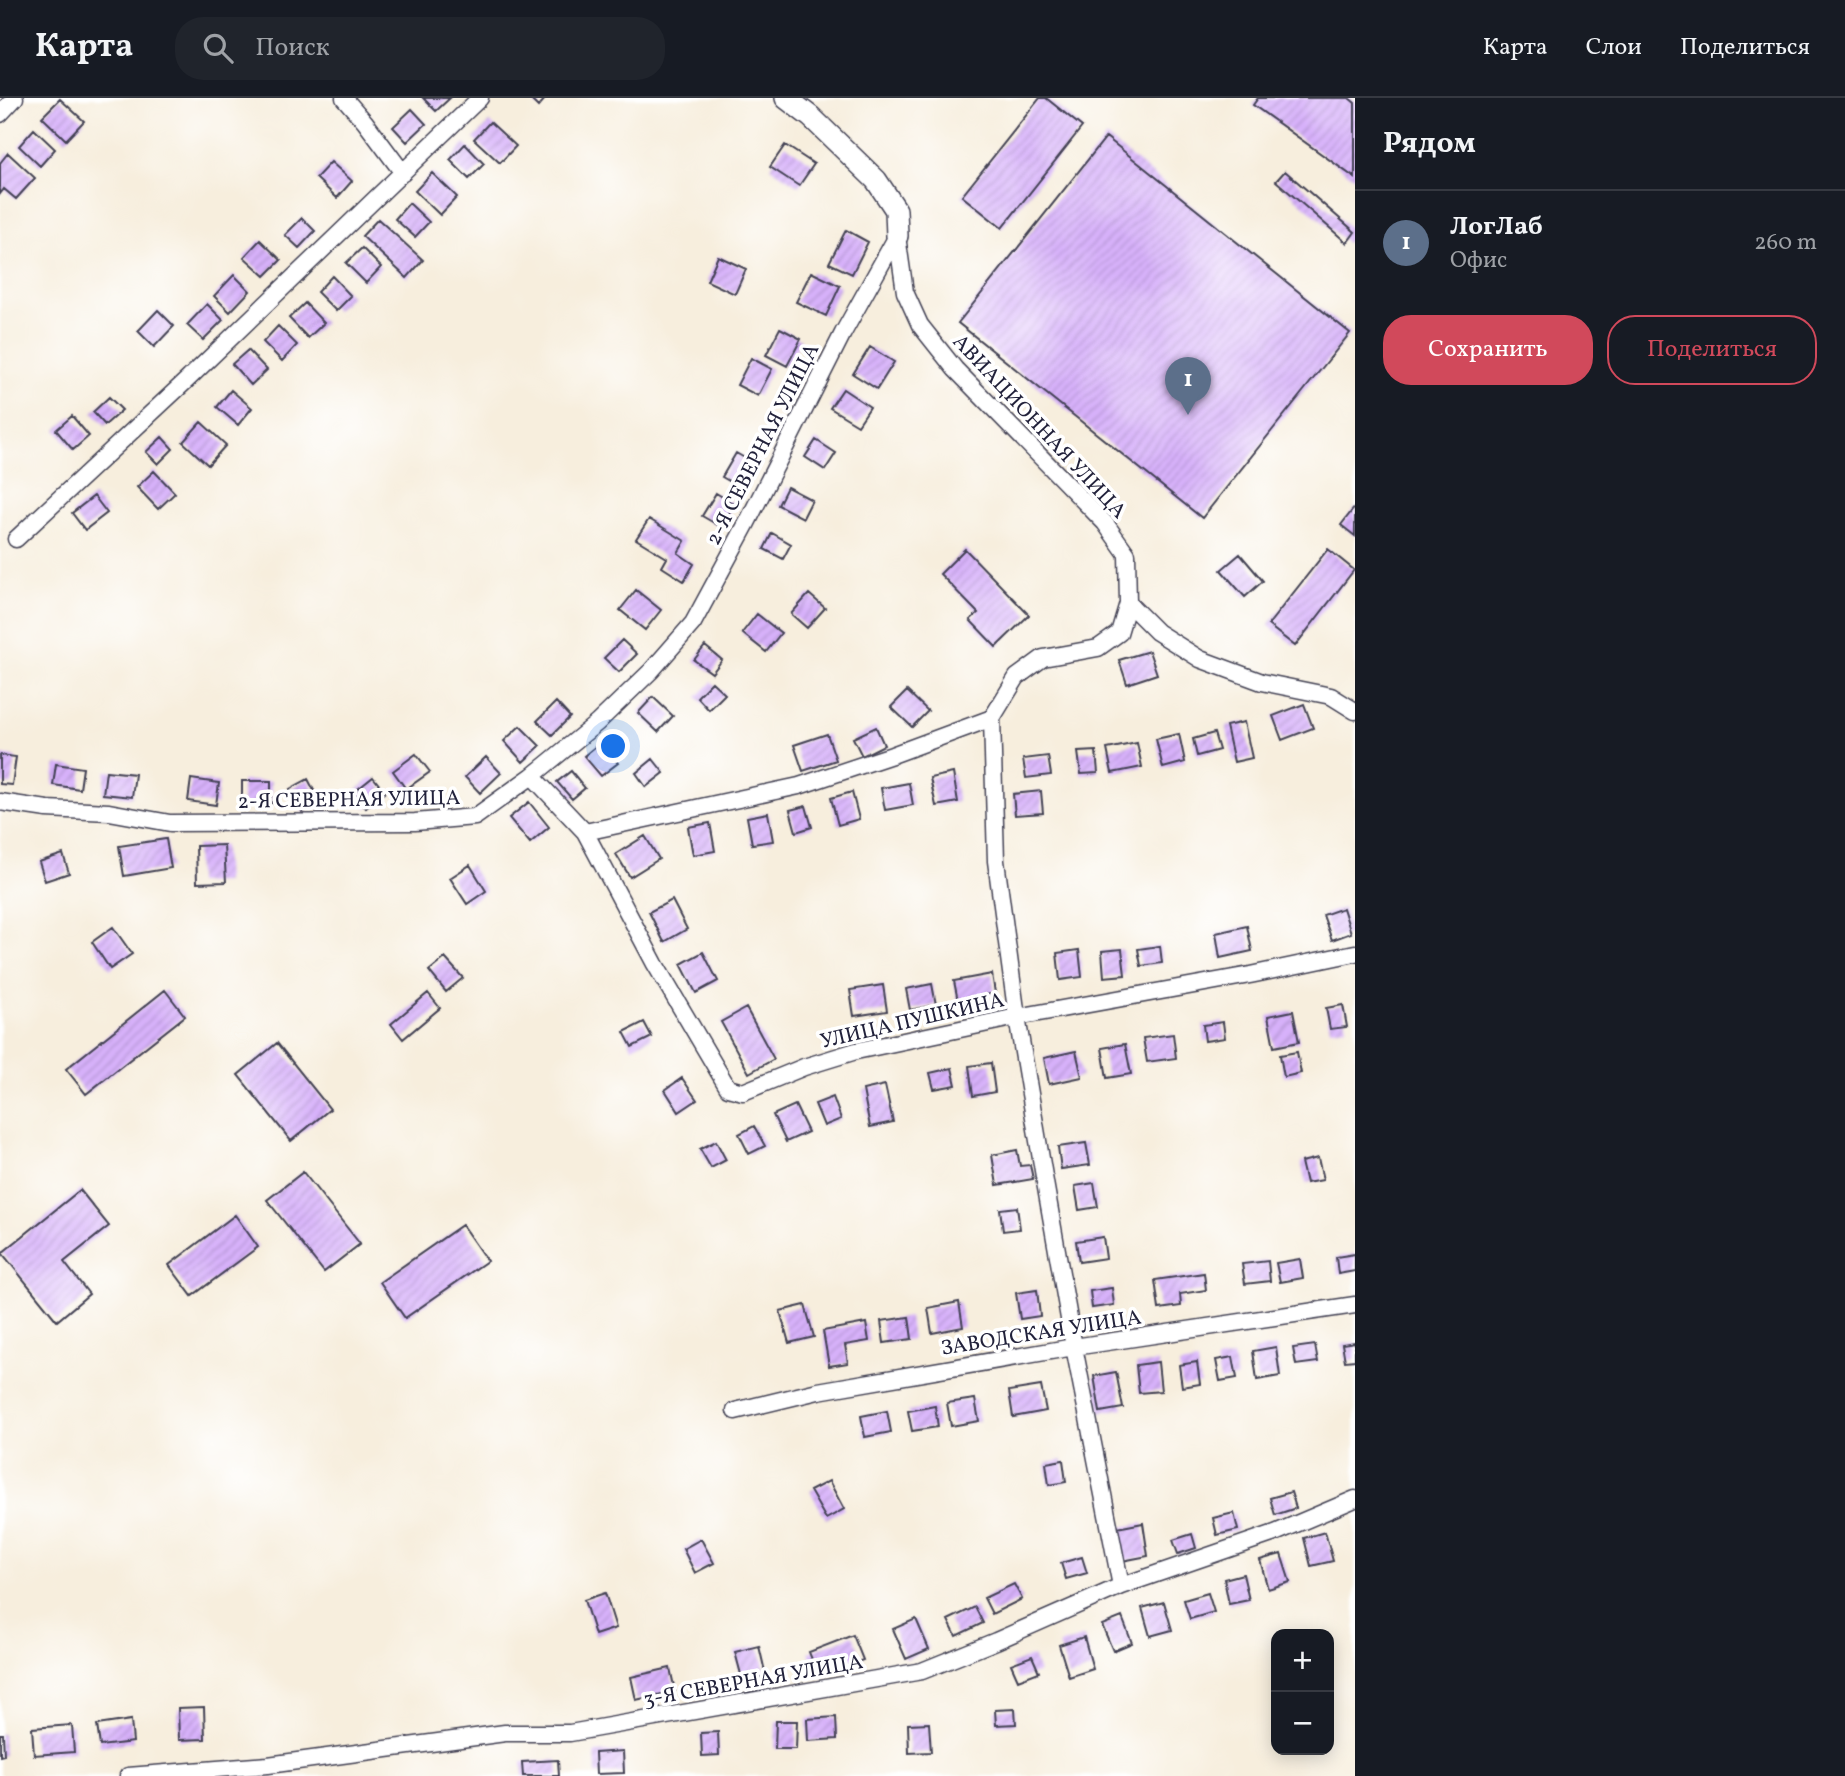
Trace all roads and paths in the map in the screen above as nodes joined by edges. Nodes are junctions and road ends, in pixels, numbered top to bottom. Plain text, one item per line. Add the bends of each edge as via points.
1 (15, 98) edge
2 (344, 98) edge
3 (480, 98) edge
4 (786, 98) edge
5 (0, 114) edge
6 (403, 173) junction
7 (897, 236) junction
8 (16, 539) dead end
9 (1128, 603) junction
10 (1355, 711) edge
11 (992, 718) junction
12 (532, 776) junction
13 (0, 802) edge
14 (585, 832) junction
15 (1355, 953) edge
16 (1017, 1017) junction
17 (1355, 1305) edge
18 (1074, 1347) junction
19 (735, 1411) dead end
20 (1355, 1500) edge
21 (1121, 1586) junction
22 (128, 1776) edge

1 - 5 street
2 - 6 street
3 - 6 street
4 - 7 street via 876,180 896,210
6 - 8 street
7 - 9 street, АВИАЦИОННАЯ УЛИЦА via 905,292 920,325 955,369 1105,523 1127,554
7 - 12 street, 2-Я СЕВЕРНАЯ УЛИЦА via 693,623 597,723
9 - 10 street via 1157,632 1200,659 1262,682 1331,696
9 - 11 street via 1119,633 1098,648 1042,658 1017,677
11 - 14 street via 799,786
11 - 16 street via 996,861
12 - 13 street, 2-Я СЕВЕРНАЯ УЛИЦА via 475,817 415,822 170,823
12 - 14 street
14 - 16 street, УЛИЦА ПУШКИНА via 728,1088 743,1092 856,1051
15 - 16 street, УЛИЦА ПУШКИНА
16 - 18 street
17 - 18 street, ЗАВОДСКАЯ УЛИЦА
18 - 19 street, ЗАВОДСКАЯ УЛИЦА via 818,1391
18 - 21 street
20 - 21 street, 3-Я СЕВЕРНАЯ УЛИЦА
21 - 22 street, 3-Я СЕВЕРНАЯ УЛИЦА via 922,1671 569,1733 505,1733 268,1765

